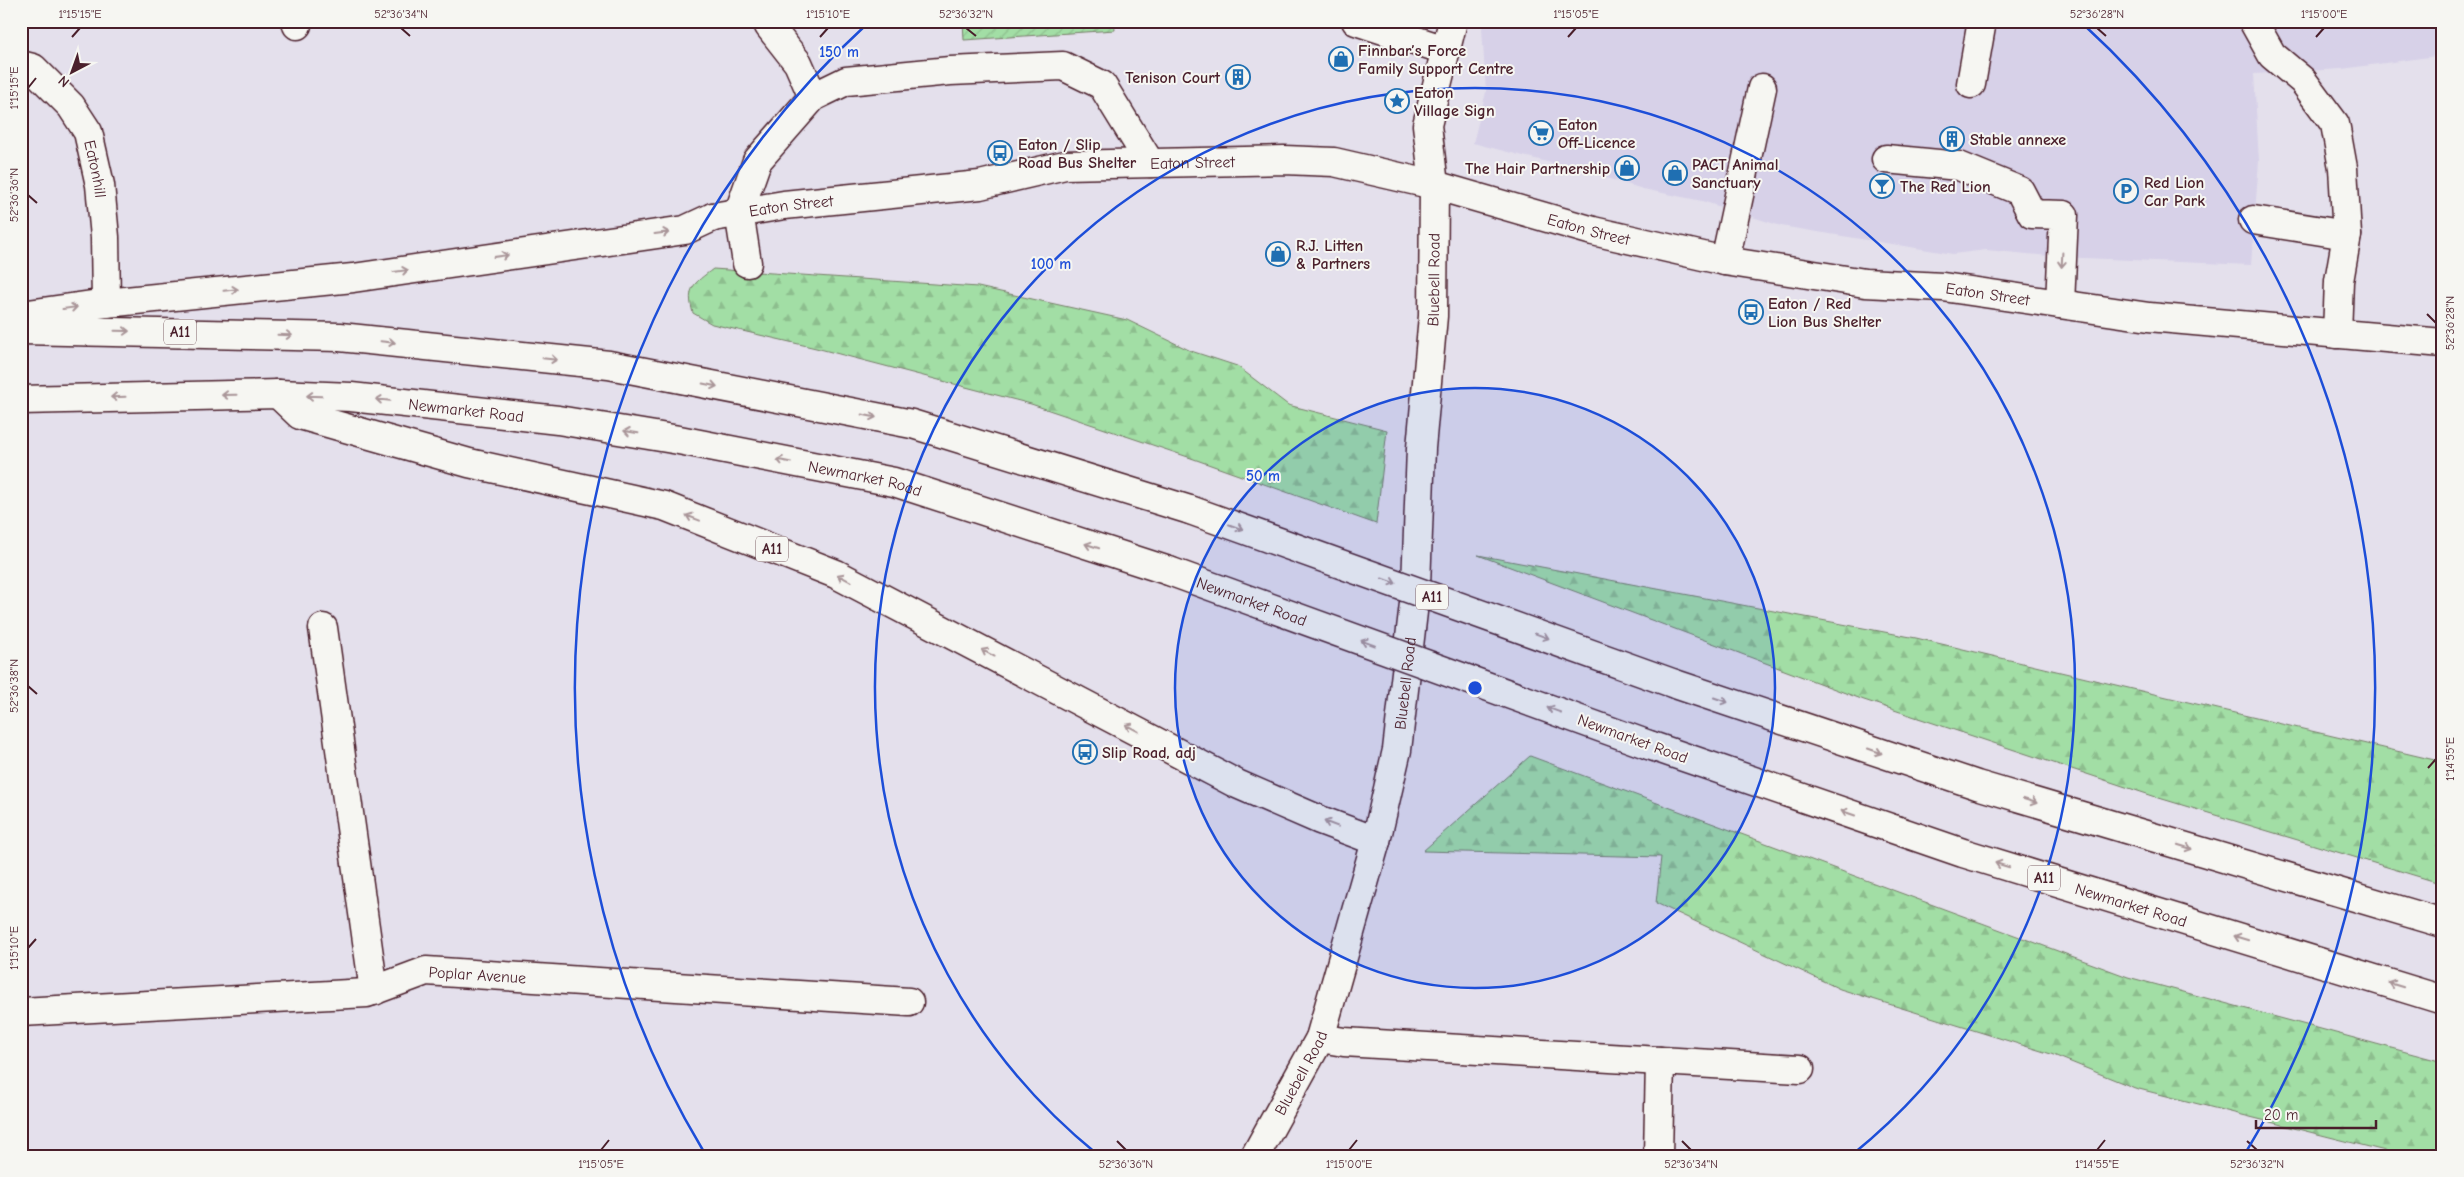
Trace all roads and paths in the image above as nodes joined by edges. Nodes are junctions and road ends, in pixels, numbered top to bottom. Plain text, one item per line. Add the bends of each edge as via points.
1 (1356, 21) edge
2 (1453, 21) edge
3 (1982, 21) edge
4 (2253, 21) edge
5 (769, 26) dead end
6 (1445, 50) junction
7 (21, 65) edge
8 (1971, 84) dead end
9 (1762, 88) dead end
10 (813, 97) junction
11 (1886, 159) dead end
12 (1150, 163) junction
13 (1434, 186) junction
14 (726, 215) junction
15 (2253, 220) dead end
16 (2347, 235) junction
17 (1725, 261) junction
18 (747, 263) dead end
19 (106, 303) junction
20 (2060, 304) junction
21 (21, 314) edge
22 (21, 330) edge
23 (2337, 334) junction
24 (2443, 343) edge
25 (278, 394) junction
26 (21, 400) edge
27 (323, 628) dead end
28 (1376, 842) junction
29 (2443, 923) edge
30 (374, 991) junction
31 (2443, 1000) edge
32 (909, 1002) dead end
33 (21, 1012) edge
34 (1320, 1038) junction
35 (1660, 1061) junction
36 (1800, 1069) dead end
37 (1255, 1156) edge
38 (1658, 1156) edge

1 - 6 main road
2 - 6 main road, Bluebell Road
3 - 8 main road
4 - 16 main road via 2272,55 2303,82 2335,124 2343,168
5 - 10 main road via 798,63
6 - 13 main road, Bluebell Road via 1427,125
7 - 19 main road, Eatonhill via 32,68 71,106 88,132 100,185
9 - 17 main road
10 - 12 main road via 846,81 950,71 1063,66 1102,85
10 - 14 main road via 757,161
11 -> 20 main road via 1959,166 2020,191 2032,214 2064,215
12 - 13 main road, Eaton Street via 1334,162
12 - 14 main road, Eaton Street via 1065,165 980,185 848,198
13 - 17 main road, Eaton Street via 1593,231
13 - 28 main road, Bluebell Road via 1432,316 1421,448 1416,586 1397,750
14 - 18 main road, Eaton Street
19 -> 14 main road via 353,278 685,230
15 - 16 main road
16 - 23 main road
17 - 20 main road, Eaton Street via 1865,283 1943,287
21 -> 19 main road
20 - 23 main road, Eaton Street via 2149,317
22 -> 29 main road, A11, bridge via 340,337 609,365 912,424 1190,510 1674,684 1977,786
23 - 24 main road, Eaton Street
25 -> 26 main road, Newmarket Road / A11
28 -> 25 main road, A11 via 1237,784 836,574 664,506 468,463 300,415
31 -> 25 main road, Newmarket Road / A11, bridge via 1963,853 1649,745 1169,571 894,482 558,420 350,397
27 - 30 main road
28 - 34 main road, Bluebell Road
30 - 32 main road, Poplar Avenue via 426,971
30 - 33 main road, Poplar Avenue
34 - 35 main road
34 - 37 main road, Bluebell Road
35 - 36 main road
35 - 38 main road

